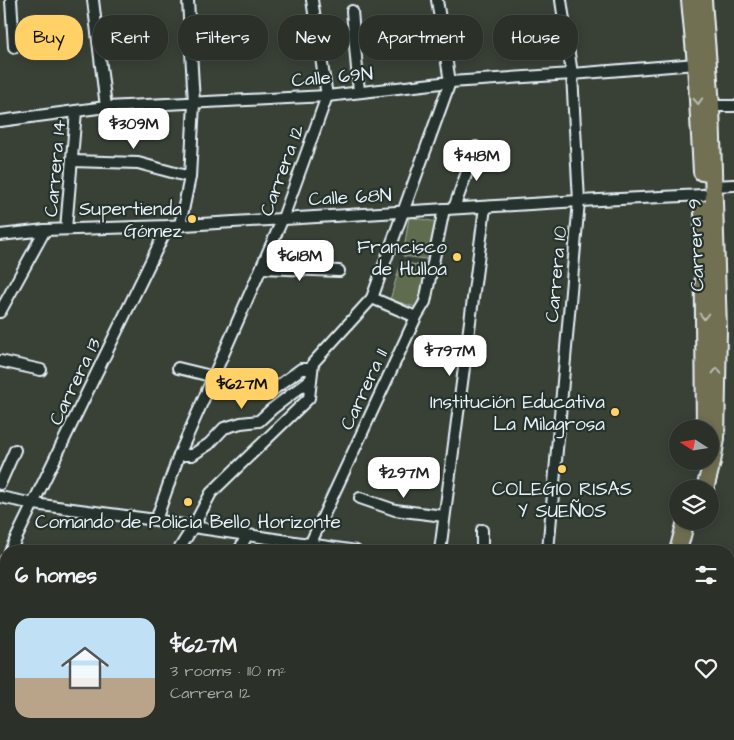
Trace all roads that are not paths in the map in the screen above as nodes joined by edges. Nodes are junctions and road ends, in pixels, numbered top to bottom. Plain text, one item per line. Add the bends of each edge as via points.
1 (11, 0) edge
2 (93, 0) edge
3 (188, 0) edge
4 (312, 0) edge
5 (437, 0) edge
6 (561, 0) edge
7 (690, 0) edge
8 (702, 0) edge
9 (352, 12) dead end
10 (14, 47) dead end
11 (696, 64) junction
12 (572, 74) junction
13 (450, 82) junction
14 (358, 92) junction
15 (328, 96) junction
16 (194, 103) junction
17 (106, 106) junction
18 (711, 106) junction
19 (734, 106) edge
20 (76, 111) junction
21 (0, 121) edge
22 (476, 147) dead end
23 (72, 161) junction
24 (190, 178) junction
25 (734, 185) edge
26 (708, 191) junction
27 (579, 201) junction
28 (485, 206) junction
29 (449, 209) junction
30 (402, 211) junction
31 (283, 218) junction
32 (180, 225) junction
33 (168, 226) junction
34 (66, 229) junction
35 (45, 230) junction
36 (0, 235) edge
37 (262, 268) junction
38 (339, 271) dead end
39 (372, 298) junction
40 (0, 312) edge
41 (416, 317) junction
42 (0, 361) edge
43 (178, 368) dead end
44 (312, 369) junction
45 (41, 370) dead end
46 (215, 377) junction
47 (310, 380) junction
48 (265, 391) dead end
49 (705, 420) edge
50 (15, 450) dead end
51 (180, 455) junction
52 (707, 480) edge
53 (0, 484) edge
54 (0, 497) edge
55 (360, 498) dead end
56 (34, 504) junction
57 (444, 516) junction
58 (156, 520) junction
59 (193, 527) junction
60 (482, 530) dead end
61 (684, 530) edge
62 (695, 530) edge
63 (247, 535) junction
64 (13, 545) edge
65 (182, 545) edge
66 (242, 545) edge
67 (295, 545) edge
68 (310, 545) edge
69 (441, 545) edge
70 (482, 545) edge
71 (549, 545) edge
72 (680, 545) edge
73 (691, 545) edge

1 - 10 street
2 - 17 street
3 - 16 street
4 - 15 street, Carrera 12
5 - 13 street
6 - 12 street, Carrera 10
7 - 11 main road, Carrera 9
8 - 18 main road, Carrera 9
9 - 14 street
11 - 12 street, Calle 69N
11 -> 26 main road, Carrera 9
12 - 13 street, Calle 69N
12 - 27 street, Carrera 10
13 - 14 street, Calle 69N
13 - 30 street
14 - 15 street, Calle 69N
15 - 16 street, Calle 69N
15 - 31 street, Carrera 12
16 - 17 street, Calle 69N
16 - 24 street
17 - 20 street, Calle 69N
18 - 19 street
18 - 26 main road, Carrera 9
20 - 21 street, Calle 69N
20 - 23 street, Carrera 14
22 - 29 street, Carrera 11
23 - 24 street via 138,163
23 - 34 street, Carrera 14
24 - 32 street
25 - 26 street, Calle 68N
26 - 27 street, Calle 68N
26 -> 49 main road, Carrera 9
52 -> 26 main road, Carrera 9 via 716,439 718,330
27 - 28 street, Calle 68N
27 - 71 street, Carrera 10
28 - 29 street, Calle 68N
28 - 57 street
29 - 30 street, Calle 68N
29 - 41 street, Carrera 11 via 425,302
30 - 31 street, Calle 68N
30 - 39 street
31 - 32 street, Calle 68N
31 - 37 street, Carrera 12
32 - 33 street, Calle 68N
33 - 34 street, Calle 68N
33 - 56 street, Carrera 13
34 - 35 street, Calle 68N
35 - 36 street, Calle 68N
35 - 40 street, Carrera 14
37 - 38 street
37 - 46 street, Carrera 12
39 - 41 street
39 - 44 street via 313,363
41 - 68 street, Carrera 11
42 - 45 street
43 - 46 street
44 - 47 street
44 - 48 street via 301,369 270,392
46 - 51 street, Carrera 12
47 - 51 street via 259,421 224,428 209,444 192,455
47 - 59 street via 309,398 211,493
50 - 53 street
51 - 58 street, Carrera 12
54 - 56 street
55 - 57 street via 395,510
56 - 58 street
56 - 64 street, Carrera 13
57 - 69 street
58 - 59 street
59 - 63 street
59 - 65 street
60 - 70 street
61 - 72 main road
62 - 73 main road
63 - 66 street
63 - 67 street

